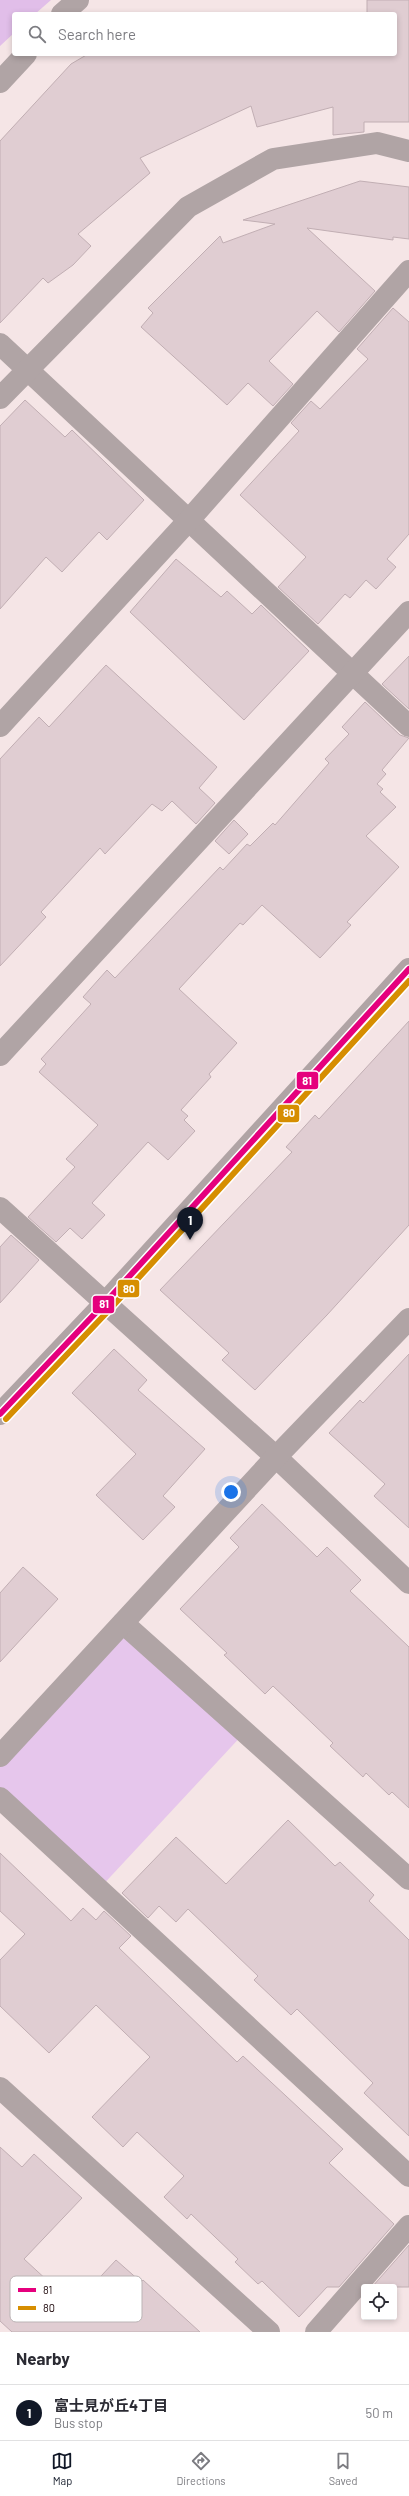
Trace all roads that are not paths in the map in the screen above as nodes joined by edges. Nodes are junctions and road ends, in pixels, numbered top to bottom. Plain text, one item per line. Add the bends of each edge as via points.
1 (78, 0) edge
2 (64, 12) edge
3 (24, 56) edge
4 (0, 82) edge
5 (409, 151) edge
6 (409, 271) edge
7 (0, 344) edge
8 (27, 369) junction
9 (0, 398) edge
10 (189, 520) junction
11 (409, 612) edge
12 (354, 674) junction
13 (0, 726) edge
14 (409, 726) edge
15 (409, 968) edge
16 (0, 1054) edge
17 (0, 1208) edge
18 (105, 1303) junction
19 (409, 1319) edge
20 (0, 1414) edge
21 (276, 1457) junction
22 (409, 1583) edge
23 (123, 1623) junction
24 (0, 1756) edge
25 (0, 1798) edge
26 (409, 1879) edge
27 (0, 2088) edge
28 (409, 2176) edge
29 (409, 2226) edge
30 (270, 2332) edge
31 (316, 2332) edge

1 - 2 street
3 - 4 street
5 - 8 street via 378,143 266,162 188,207
6 - 10 street
7 - 8 street
8 - 9 street
8 - 10 street
10 - 12 street
10 - 13 street
11 - 12 street
12 - 14 street
12 - 16 street
15 - 18 street
17 - 18 street
18 - 20 street
18 - 21 street
19 - 21 street
21 - 22 street
21 - 23 street
23 - 24 street
23 - 26 street
25 - 28 street
27 - 30 street
29 - 31 street

